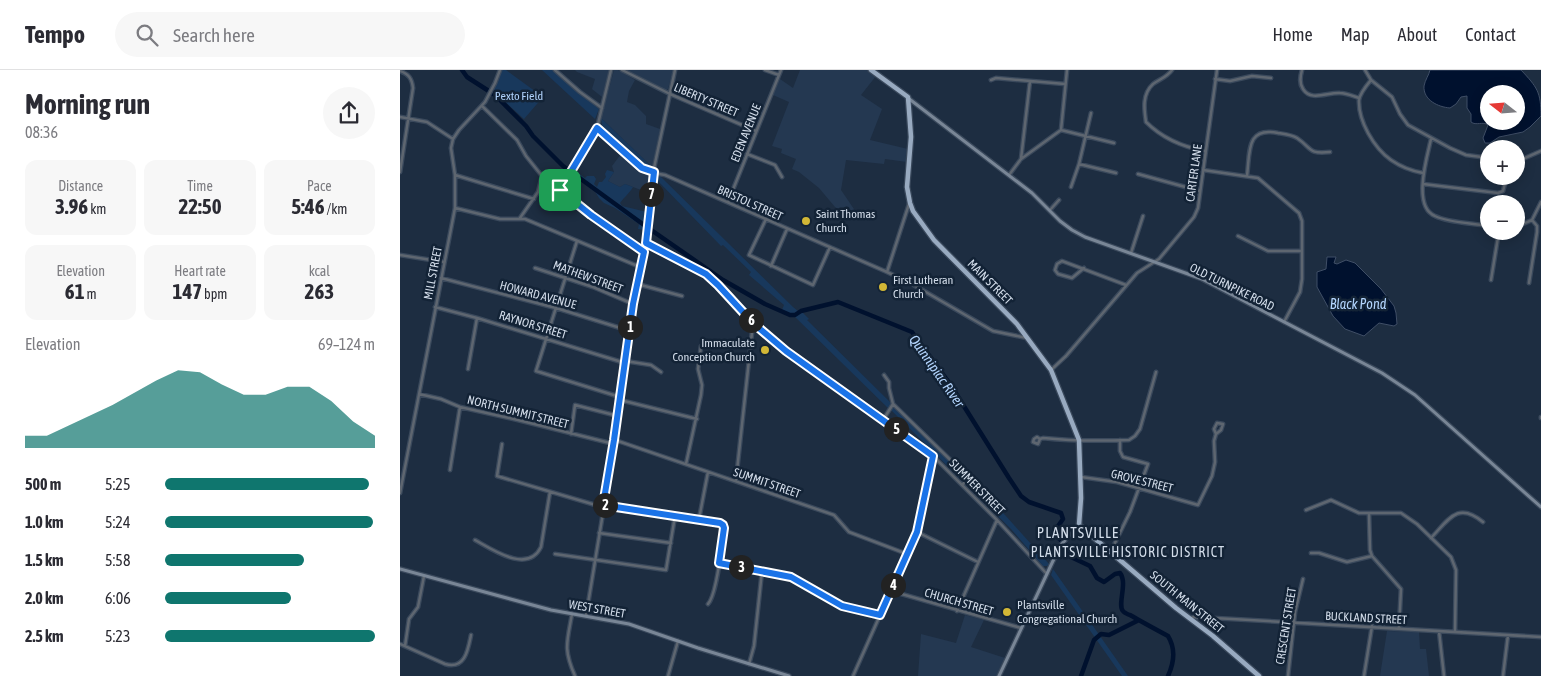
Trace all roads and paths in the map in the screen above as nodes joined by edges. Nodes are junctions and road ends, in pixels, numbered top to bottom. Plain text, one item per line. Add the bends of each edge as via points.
1 (500, 70) edge
2 (555, 70) edge
3 (612, 70) edge
4 (622, 70) edge
5 (675, 70) edge
6 (766, 70) edge
7 (781, 70) edge
8 (871, 70) edge
9 (1067, 70) edge
10 (1172, 70) edge
11 (1217, 70) edge
12 (1302, 70) edge
13 (1365, 70) edge
14 (400, 71) edge
15 (779, 75) junction
16 (1271, 78) dead end
17 (1215, 79) junction
18 (991, 80) dead end
19 (1371, 80) junction
20 (1030, 81) junction
21 (1065, 84) junction
22 (670, 94) junction
23 (908, 97) junction
24 (1359, 98) junction
25 (482, 106) junction
26 (602, 108) junction
27 (1091, 113) dead end
28 (400, 117) edge
29 (408, 118) junction
30 (597, 128) junction
31 (1061, 130) junction
32 (756, 131) junction
33 (1086, 136) junction
34 (454, 139) junction
35 (1431, 139) junction
36 (1114, 143) dead end
37 (1205, 151) junction
38 (1541, 151) edge
39 (1330, 152) dead end
40 (747, 154) junction
41 (1480, 157) edge
42 (1525, 158) edge
43 (1021, 159) junction
44 (1079, 164) junction
45 (1203, 170) junction
46 (400, 172) edge
47 (654, 172) junction
48 (1116, 172) dead end
49 (1424, 173) junction
50 (1138, 174) dead end
51 (455, 175) junction
52 (1009, 175) junction
53 (542, 176) junction
54 (1246, 176) junction
55 (782, 177) dead end
56 (1423, 184) junction
57 (1505, 185) edge
58 (1071, 187) dead end
59 (560, 190) junction
60 (1200, 191) junction
61 (534, 199) junction
62 (1059, 200) dead end
63 (728, 202) junction
64 (1541, 202) edge
65 (910, 203) junction
66 (455, 208) junction
67 (1050, 210) junction
68 (1143, 216) dead end
69 (520, 218) junction
70 (766, 219) junction
71 (1532, 220) junction
72 (1525, 223) edge
73 (1480, 225) edge
74 (788, 229) junction
75 (1238, 236) dead end
76 (1498, 240) edge
77 (577, 241) junction
78 (646, 243) junction
79 (830, 247) junction
80 (1302, 251) junction
81 (644, 252) junction
82 (1131, 253) junction
83 (400, 255) edge
84 (444, 262) junction
85 (1155, 262) junction
86 (771, 266) junction
87 (640, 267) junction
88 (535, 268) dead end
89 (1084, 268) junction
90 (887, 272) junction
91 (441, 278) junction
92 (566, 278) junction
93 (1491, 280) dead end
94 (1528, 283) dead end
95 (637, 284) junction
96 (1126, 286) junction
97 (682, 296) dead end
98 (633, 304) junction
99 (435, 307) junction
100 (556, 308) junction
101 (477, 318) junction
102 (1284, 322) junction
103 (753, 323) junction
104 (630, 331) junction
105 (546, 338) junction
106 (1028, 339) junction
107 (701, 346) dead end
108 (625, 362) junction
109 (468, 369) dead end
110 (1051, 370) junction
111 (661, 372) dead end
112 (1156, 372) dead end
113 (884, 375) dead end
114 (418, 394) junction
115 (620, 399) junction
116 (893, 404) junction
117 (460, 407) junction
118 (618, 416) junction
119 (697, 419) junction
120 (882, 420) junction
121 (571, 434) junction
122 (1216, 434) dead end
123 (1040, 439) dead end
124 (614, 440) junction
125 (1079, 440) junction
126 (1120, 440) junction
127 (502, 444) dead end
128 (614, 444) junction
129 (933, 456) junction
130 (686, 464) junction
131 (450, 470) dead end
132 (708, 472) junction
133 (1081, 477) junction
134 (736, 481) junction
135 (962, 485) junction
136 (1139, 488) junction
137 (550, 492) junction
138 (400, 493) edge
139 (603, 505) junction
140 (1541, 507) edge
141 (1306, 510) dead end
142 (1369, 514) junction
143 (675, 516) junction
144 (700, 519) junction
145 (998, 520) junction
146 (1483, 522) dead end
147 (1079, 525) junction
148 (600, 532) junction
149 (917, 532) junction
150 (1432, 538) junction
151 (475, 540) dead end
152 (671, 543) junction
153 (1111, 552) junction
154 (1311, 553) dead end
155 (555, 554) dead end
156 (907, 554) junction
157 (1372, 556) junction
158 (595, 560) junction
159 (979, 562) junction
160 (719, 563) junction
161 (400, 569) edge
162 (762, 571) junction
163 (1047, 575) junction
164 (424, 576) junction
165 (1303, 580) dead end
166 (891, 591) junction
167 (708, 604) dead end
168 (957, 611) junction
169 (572, 614) junction
170 (880, 615) junction
171 (586, 616) junction
172 (1190, 619) junction
173 (1295, 623) junction
174 (1372, 626) junction
175 (1022, 628) junction
176 (1399, 628) junction
177 (1439, 631) junction
178 (1455, 632) junction
179 (471, 635) dead end
180 (1508, 635) junction
181 (1541, 637) edge
182 (678, 641) junction
183 (400, 644) edge
184 (405, 646) junction
185 (749, 664) junction
186 (575, 676) edge
187 (668, 676) edge
188 (789, 676) edge
189 (853, 676) edge
190 (999, 676) edge
191 (1259, 676) edge
192 (1288, 676) edge
193 (1364, 676) edge
194 (1444, 676) edge
195 (1503, 676) edge

1 - 25 street
2 - 26 street
3 - 26 street
4 - 22 street, LIBERTY STREET
5 - 22 street
6 - 15 street
7 - 15 street, EDEN AVENUE
8 - 23 highway
9 - 21 street
10 - 37 street via 1152,85 1146,94 1143,108 1146,122 1163,137
11 - 17 street, CARTER LANE
12 - 24 street via 1301,87 1306,94 1341,93
13 - 19 street
14 - 29 street via 408,75 413,88
15 - 32 street, EDEN AVENUE
16 - 17 street
17 - 37 street, CARTER LANE
18 - 20 street
19 - 24 street
19 - 35 street via 1392,97 1408,125
20 - 21 street
20 - 43 street
21 - 31 street
22 - 32 street, LIBERTY STREET
22 - 47 street
23 - 52 main road, OLD TURNPIKE ROAD
23 - 65 highway, MAIN STREET via 911,137 907,187
24 - 49 street via 1365,126 1375,144 1402,167
25 - 34 street
25 - 53 street via 517,140
26 - 30 street
27 - 33 street
28 - 29 street
29 - 34 street via 428,122
29 - 46 street
30 - 47 street, BRISTOL STREET via 642,168
30 - 59 street
31 - 33 street
31 - 43 street
32 - 40 street, EDEN AVENUE
33 - 36 street
33 - 44 street
34 - 51 street, MILL STREET via 451,148
35 - 41 street via 1466,155
35 - 49 street
37 - 45 street, CARTER LANE
38 - 42 street
39 - 54 street via 1309,150 1295,137 1268,131 1258,133 1252,141
40 - 55 street via 775,165
40 - 63 street, EDEN AVENUE
43 - 52 street
44 - 48 street
44 - 58 street
45 - 54 street
45 - 60 street, CARTER LANE
47 - 63 street, BRISTOL STREET
47 - 78 street
49 - 56 street
50 - 60 street
51 - 61 street
51 - 66 street, MILL STREET
52 - 67 main road, OLD TURNPIKE ROAD
53 - 59 street
53 - 61 street
54 - 80 street via 1264,182 1299,214 1302,220
56 - 57 street via 1498,193 1504,191
56 - 73 street via 1425,207 1430,214
59 - 81 street
60 - 85 street, CARTER LANE via 1194,217
61 - 69 street
62 - 67 street
63 - 70 street, BRISTOL STREET
64 - 71 street
65 - 90 street
65 - 106 highway, MAIN STREET via 934,240
66 - 69 street via 500,219
66 - 84 street, MILL STREET
67 - 82 main road, OLD TURNPIKE ROAD via 1085,237
68 - 82 street
69 - 77 street
70 - 74 street, BRISTOL STREET
70 - 86 street via 749,256
71 - 72 street
71 - 94 street via 1537,232
74 - 79 street, BRISTOL STREET
74 - 86 street
75 - 80 street via 1268,251
76 - 93 street
77 - 87 street
77 - 92 street
78 - 81 street
78 - 103 street, SUMMER STREET via 712,279
79 - 86 street via 812,285
79 - 90 street, BRISTOL STREET
80 - 102 street via 1300,292
81 - 87 street
82 - 85 main road, OLD TURNPIKE ROAD
83 - 84 street
84 - 91 street, MILL STREET
85 - 96 street, CARTER LANE via 1141,269
85 - 102 main road, OLD TURNPIKE ROAD via 1202,279
87 - 95 street
88 - 92 street, MATHEW STREET
89 - 89 street via 1062,260 1055,270 1072,278
89 - 96 street
90 - 106 street, BRISTOL STREET via 993,331
91 - 99 street, MILL STREET
91 - 100 street, HOWARD AVENUE
92 - 98 street, MATHEW STREET
92 - 100 street
95 - 97 street
95 - 98 street
96 - 110 street, CARTER LANE
98 - 104 street
99 - 101 street, RAYNOR STREET
99 - 114 street, MILL STREET
100 - 104 street, HOWARD AVENUE
100 - 105 street
101 - 105 street, RAYNOR STREET
101 - 109 street
102 - 140 main road, OLD TURNPIKE ROAD via 1382,373 1414,395
103 - 120 street, SUMMER STREET via 800,362
103 - 134 street
104 - 108 street
105 - 108 street, RAYNOR STREET
105 - 115 street via 536,370
106 - 110 highway, MAIN STREET
107 - 119 street via 698,369 702,385
108 - 111 street, RAYNOR STREET via 651,364
108 - 115 street
110 - 125 highway, MAIN STREET
112 - 126 street via 1140,429 1128,440
113 - 116 street via 889,382
114 - 117 street, NORTH SUMMIT STREET
114 - 138 street, MILL STREET
115 - 118 street
115 - 119 street
116 - 120 street
116 - 135 street via 969,478
117 - 121 street, NORTH SUMMIT STREET
117 - 131 street
118 - 121 street via 575,405
118 - 124 street
119 - 130 street
120 - 129 street, SUMMER STREET
121 - 128 street, NORTH SUMMIT STREET
122 - 136 street, GROVE STREET via 1212,476 1198,505
123 - 125 street
124 - 128 street
124 - 130 street, SUMMIT STREET
125 - 126 street
125 - 133 highway, MAIN STREET
126 - 136 street via 1123,457 1148,464
127 - 137 street via 497,476
128 - 139 street
129 - 135 street, SUMMER STREET
129 - 149 street
130 - 132 street, SUMMIT STREET
132 - 134 street, SUMMIT STREET
132 - 144 street
133 - 136 street, GROVE STREET
133 - 147 highway, MAIN STREET
134 - 156 street, SUMMIT STREET via 834,515 849,532
135 - 145 street, SUMMER STREET
136 - 153 street
137 - 139 street
137 - 151 street via 538,555 522,560 501,554
139 - 143 street
139 - 148 street
141 - 142 street via 1330,500
142 - 150 street via 1401,513
142 - 157 street
143 - 144 street
143 - 152 street
144 - 160 street via 723,525
145 - 159 street
145 - 163 street, SUMMER STREET
146 - 150 street via 1463,512 1452,516
147 - 153 highway, SOUTH MAIN STREET
147 - 163 main road via 1063,542
148 - 152 street
148 - 158 street
149 - 156 street
149 - 159 street
150 - 178 street via 1451,558 1456,570
152 - 158 street via 666,570
153 - 172 highway, SOUTH MAIN STREET
154 - 157 street via 1344,562
155 - 158 street
156 - 166 street
157 - 176 street via 1401,589
158 - 171 street
159 - 168 street
160 - 162 street
160 - 167 street
161 - 164 main road, WEST STREET
162 - 170 street via 791,577 842,606
162 - 185 street
163 - 175 main road
164 - 169 main road, WEST STREET
164 - 184 street
165 - 173 street, CRESCENT STREET
166 - 168 street, CHURCH STREET
166 - 170 street
168 - 175 street, CHURCH STREET
169 - 171 main road, WEST STREET
169 - 186 street via 566,650
170 - 189 street
171 - 182 main road, WEST STREET via 629,624
172 - 173 street, BUCKLAND STREET
172 - 191 highway, SOUTH MAIN STREET
173 - 174 street, BUCKLAND STREET
173 - 192 street, CRESCENT STREET
174 - 176 street, BUCKLAND STREET
174 - 193 street
175 - 190 main road
176 - 177 street, BUCKLAND STREET
177 - 178 street, BUCKLAND STREET
177 - 194 street
178 - 180 street, BUCKLAND STREET
179 - 184 street via 466,657 452,666
180 - 181 street, BUCKLAND STREET
180 - 195 street
182 - 185 main road, WEST STREET
182 - 187 street
183 - 184 street
185 - 188 main road, WEST STREET

